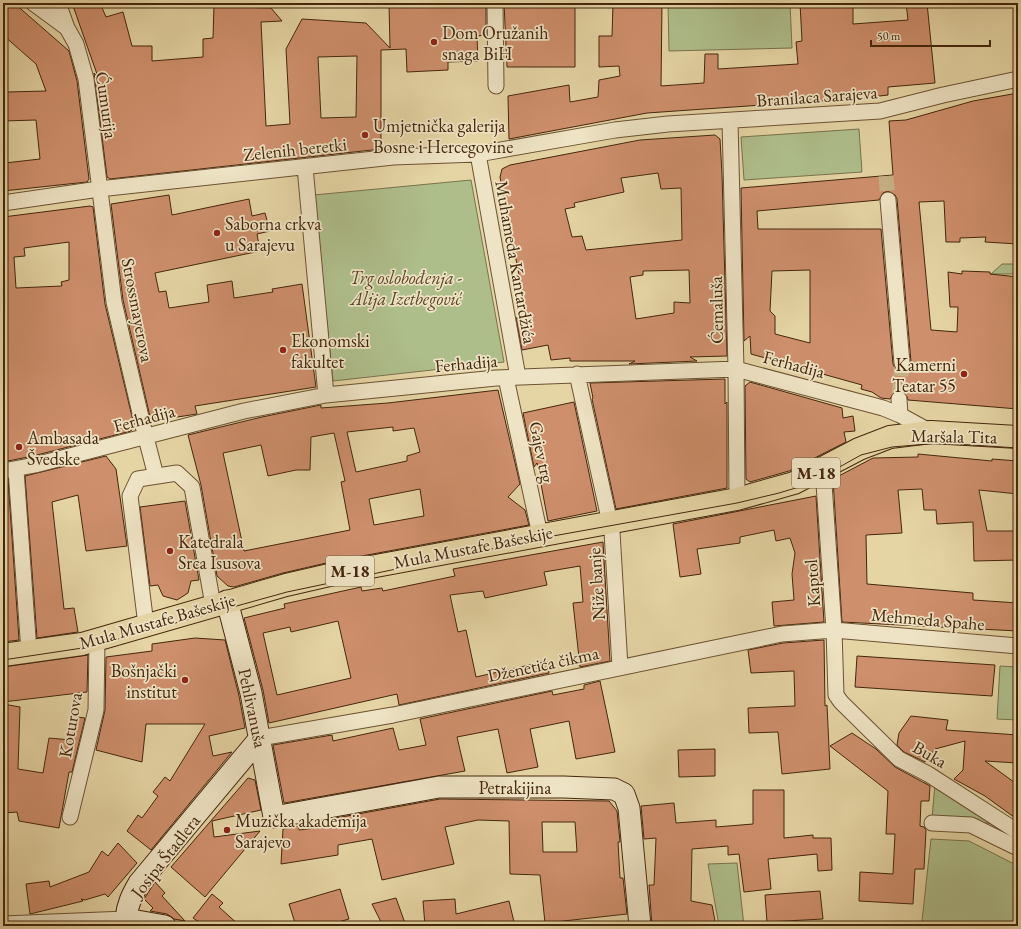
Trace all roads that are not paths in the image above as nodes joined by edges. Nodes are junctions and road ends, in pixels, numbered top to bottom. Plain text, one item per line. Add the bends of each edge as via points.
1 (33, 3) edge
2 (58, 3) edge
3 (495, 3) edge
4 (67, 28) junction
5 (1018, 79) edge
6 (496, 86) dead end
7 (730, 121) junction
8 (615, 130) joint
9 (478, 154) junction
10 (305, 167) junction
11 (99, 189) junction
12 (888, 200) tunnel mouth
13 (3, 203) edge
14 (902, 364) tunnel mouth
15 (736, 369) junction
16 (577, 374) junction
17 (512, 377) junction
18 (326, 395) junction
19 (899, 399) tunnel mouth
20 (900, 415) junction
21 (931, 432) junction
22 (145, 436) junction
23 (890, 437) joint
24 (1018, 437) edge
25 (823, 469) junction
26 (9, 471) edge
27 (156, 476) junction
28 (737, 498) junction
29 (610, 522) junction
30 (540, 535) junction
31 (220, 603) junction
32 (146, 625) junction
33 (834, 630) junction
34 (97, 639) junction
35 (1018, 646) edge
36 (29, 652) junction
37 (3, 655) edge
38 (620, 667) junction
39 (836, 695) joint
40 (260, 738) junction
41 (70, 817) dead end
42 (274, 817) joint
43 (932, 823) dead end
44 (1018, 832) edge
45 (1018, 848) edge
46 (126, 919) junction
47 (3, 924) edge
48 (165, 926) edge
49 (640, 926) edge

1 - 4 street, Ćumurija
2 - 4 street, Ćumurija
3 - 6 street
4 - 11 street, Ćumurija via 76,44 86,78
5 - 7 street, Branilaca Sarajeva via 880,111
7 - 8 street, Branilaca Sarajeva
7 - 15 street, Ćemaluša
8 - 9 street, Zelenih beretki
9 - 10 street, Zelenih beretki via 393,157
9 - 17 street, Muhameda Kantardžića
10 - 11 street, Zelenih beretki
10 - 18 street
11 - 13 street, Zelenih beretki
11 - 22 street, Strossmayerova via 114,302
12 - 14 street
15 - 16 street, Ferhadija
15 - 20 street, Ferhadija via 883,408
15 - 28 street, Ćemaluša
16 - 17 street, Ferhadija
16 - 29 street, Niže banje
17 - 18 street, Ferhadija
17 - 30 street, Gajev trg
18 - 22 street, Ferhadija
19 - 20 street
20 - 21 street, Ferhadija
21 - 23 main road, Maršala Tita / M-18
21 - 24 main road, Maršala Tita / M-18
22 - 26 street, Ferhadija
22 - 27 street, Strossmayerova
23 - 25 main road, Mula Mustafe Bašeskije / M-18 via 859,449
25 - 28 main road, Mula Mustafe Bašeskije / M-18 via 794,483
25 - 33 street, Kaptol
26 - 36 street
27 - 31 street via 177,473 192,488
27 - 32 street via 138,478 130,496
28 - 29 main road, Mula Mustafe Bašeskije / M-18
29 - 30 main road, Mula Mustafe Bašeskije / M-18
29 - 38 street, Niže banje
30 - 31 main road, Mula Mustafe Bašeskije / M-18 via 338,573
31 - 32 main road, Mula Mustafe Bašeskije / M-18
31 - 40 street, Pehlivanuša via 251,693
32 - 34 main road, Mula Mustafe Bašeskije / M-18
33 - 35 street, Mehmeda Spahe
33 - 38 street, Dženetića čikma via 782,634
33 - 39 street, Kaptol
34 - 36 main road, Mula Mustafe Bašeskije / M-18 via 82,644
34 - 41 street, Koturova via 96,710
36 - 37 main road, Mula Mustafe Bašeskije / M-18
38 - 40 street, Dženetića čikma via 385,716
39 - 44 street, Buka via 899,759 928,774
40 - 42 street, Pehlivanuša
40 - 46 street, Josipa Štadlera via 140,883 131,896
42 - 49 street, Petrakijina via 439,787 614,789 624,794 629,808
43 - 45 street via 971,825
46 - 47 street, Josipa Štadlera
46 - 48 street

